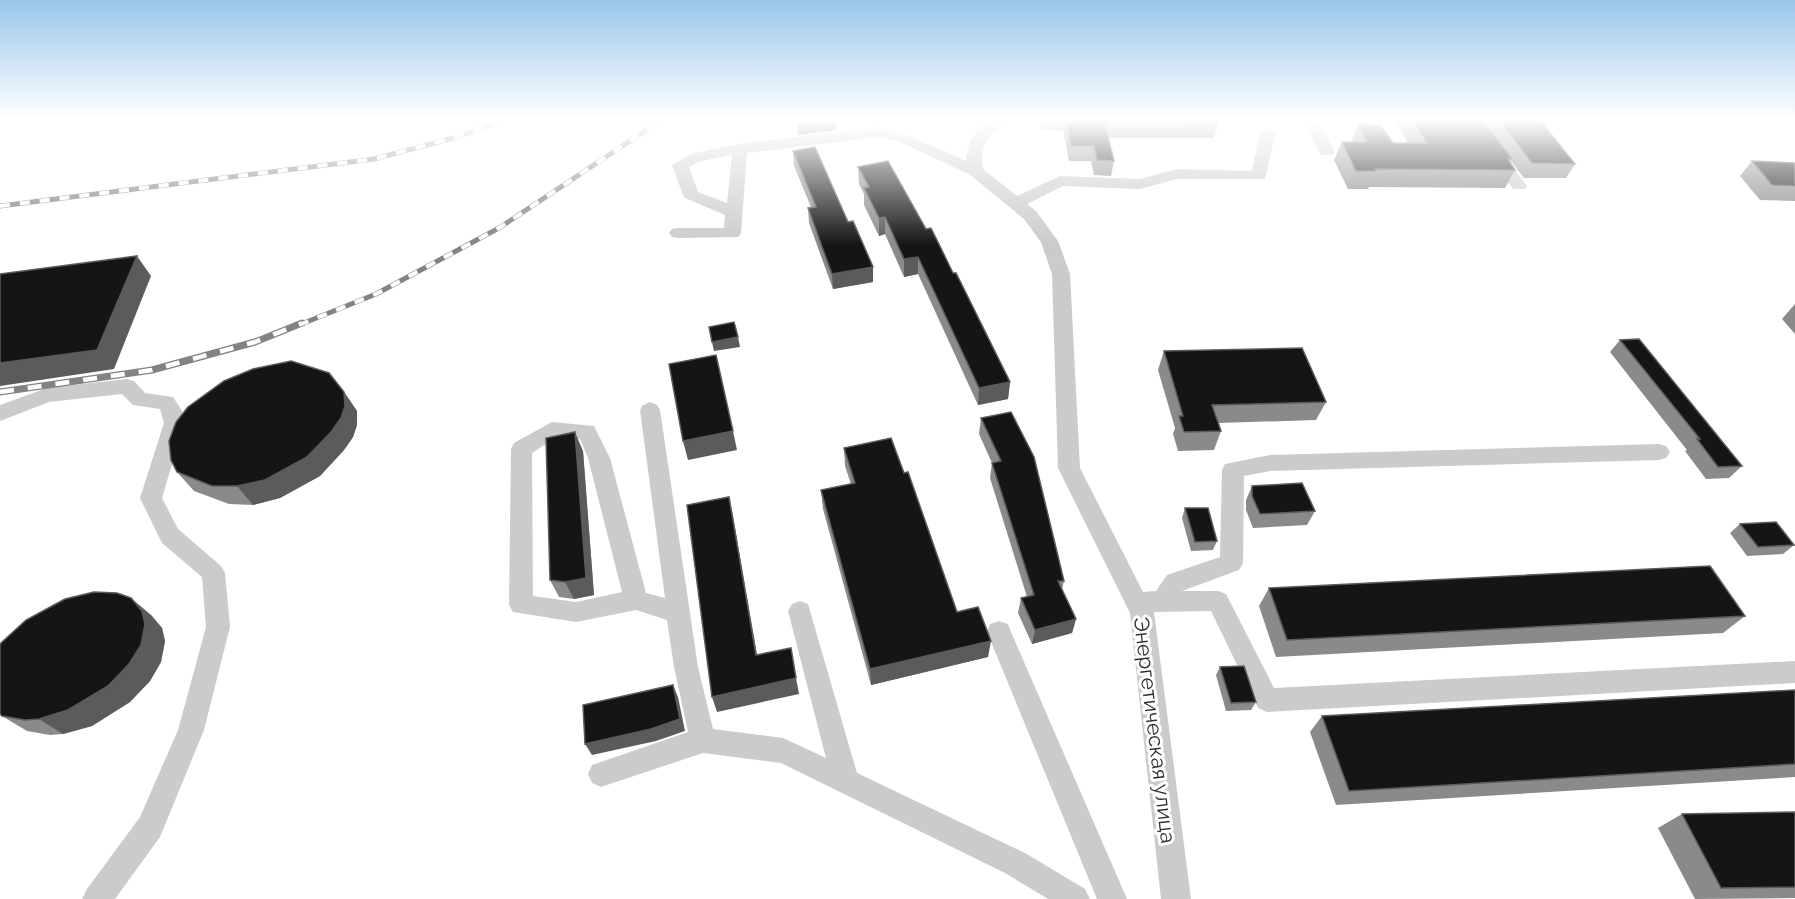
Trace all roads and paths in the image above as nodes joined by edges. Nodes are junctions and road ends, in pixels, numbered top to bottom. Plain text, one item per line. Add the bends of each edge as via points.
1 (689, 161) edge
2 (739, 161) edge
3 (953, 161) edge
4 (973, 161) edge
5 (1262, 161) edge
6 (1501, 161) edge
7 (975, 171) junction
8 (1519, 186) dead end
9 (1016, 204) junction
10 (733, 212) junction
11 (678, 233) dead end
12 (650, 410) dead end
13 (0, 413) edge
14 (1659, 452) dead end
15 (636, 600) junction
16 (1136, 602) junction
17 (1162, 602) junction
18 (800, 611) dead end
19 (678, 613) junction
20 (999, 632) dead end
21 (1795, 672) edge
22 (703, 740) junction
23 (602, 774) dead end
24 (846, 782) junction
25 (97, 899) edge
26 (1075, 899) edge
27 (1112, 899) edge
28 (1176, 899) edge

1 - 10 street, Энергетическая улица via 680,165 691,195
2 - 10 street
3 - 7 street, Энергетическая улица
4 - 7 street
5 - 9 street via 1259,176 1177,174 1140,184 1060,182
6 - 8 street
7 - 9 street, Энергетическая улица
9 - 16 street, Энергетическая улица via 1030,215 1049,241 1061,274 1069,468
10 - 11 street via 732,233
12 - 19 street
13 - 25 street via 47,394 127,387 140,400 166,402 174,423 151,498 170,536 213,573 218,627 191,730 150,827
14 - 17 street via 1270,463 1233,470 1231,563 1175,582
15 - 15 street via 576,612 521,605 521,449 552,430 587,432 599,458
15 - 19 street
16 - 17 street
16 - 28 street, Энергетическая улица via 1142,613
17 - 21 street via 1218,602 1267,700
18 - 24 street
19 - 22 street
20 - 27 street
22 - 23 street
22 - 24 street via 783,751
24 - 26 street via 1015,863

